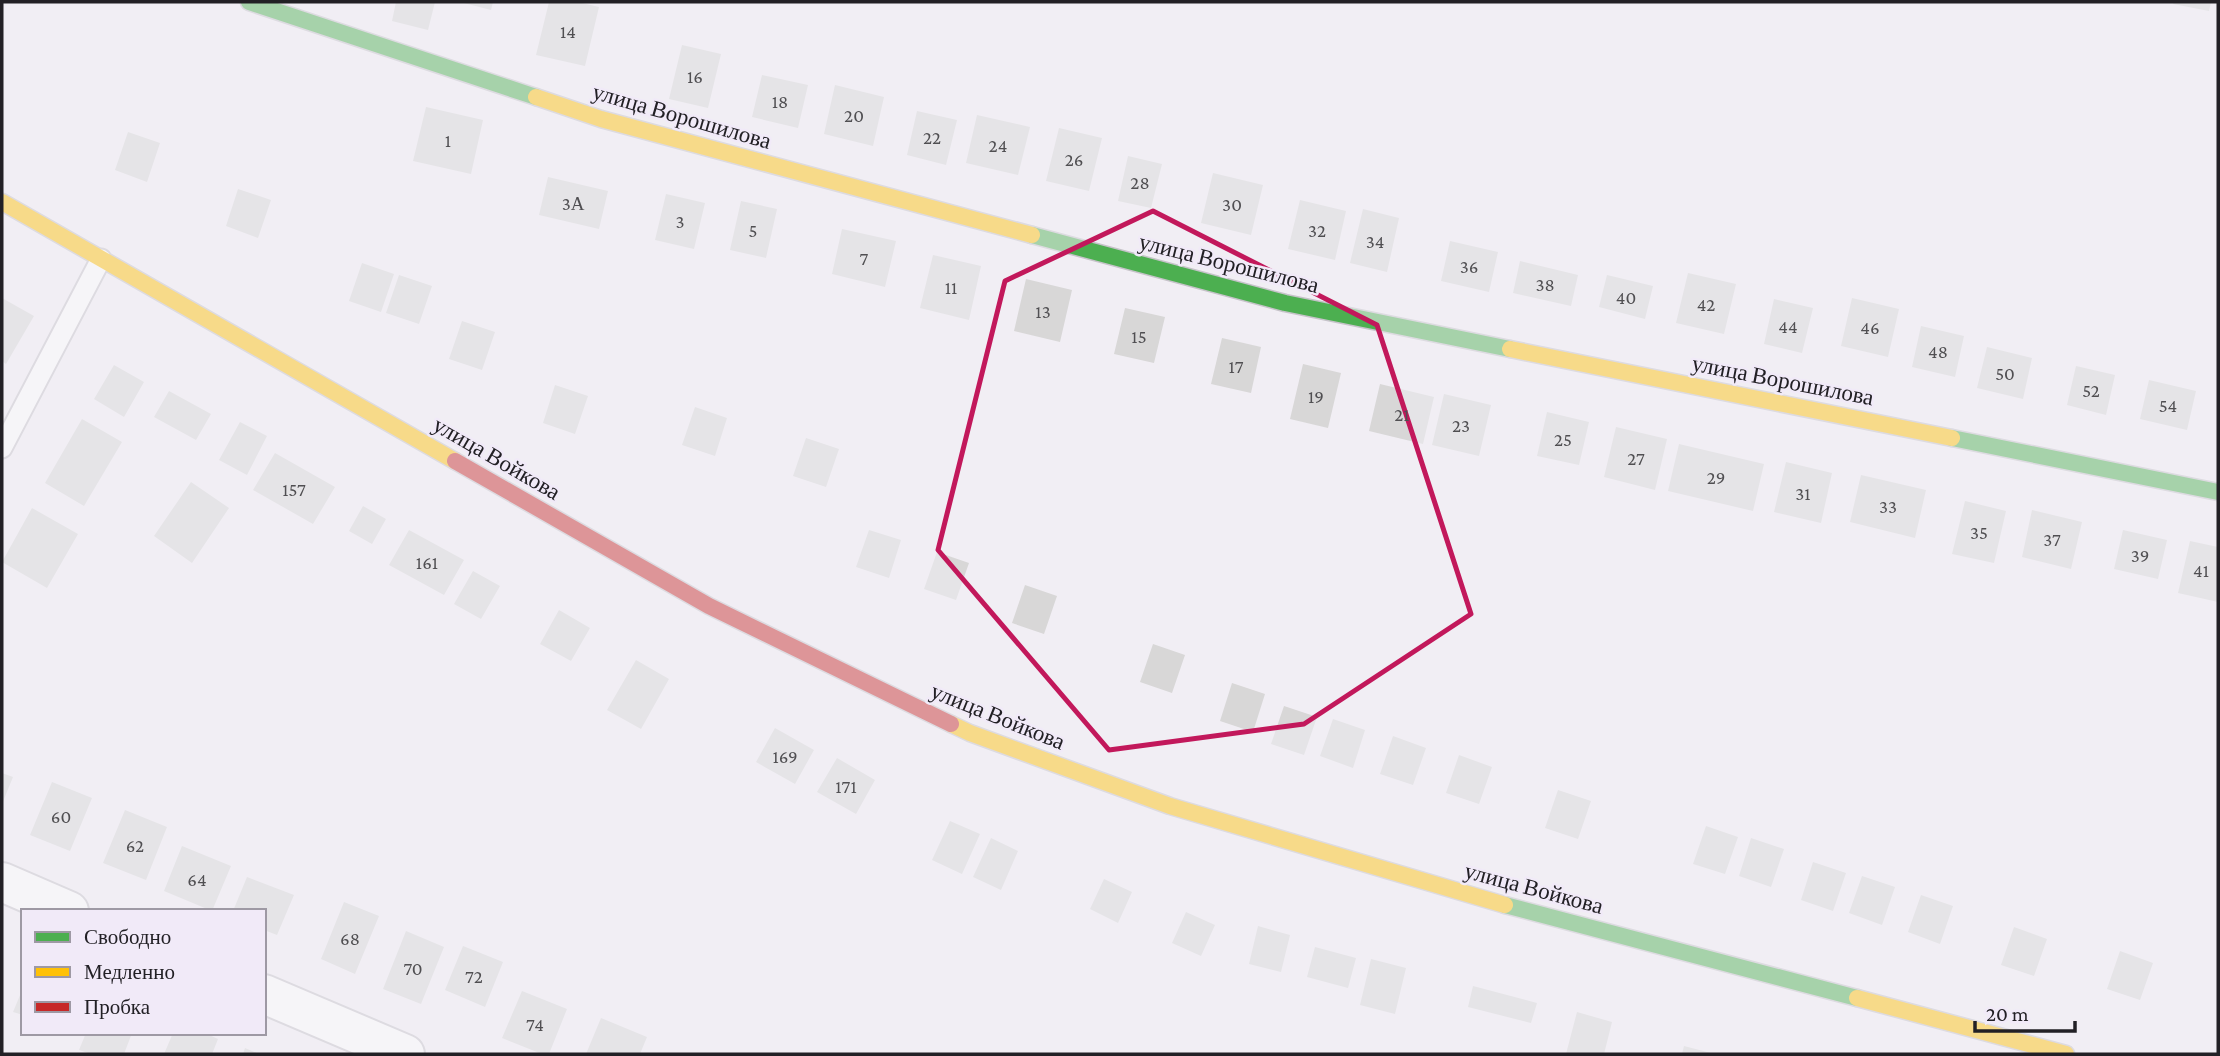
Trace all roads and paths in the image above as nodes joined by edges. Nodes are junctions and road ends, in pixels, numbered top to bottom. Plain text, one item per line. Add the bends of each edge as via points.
1 (249, 2) edge
2 (2, 202) edge
3 (102, 259) junction
4 (2, 447) edge
5 (2218, 492) edge
6 (2, 882) edge
7 (64, 909) edge
8 (266, 995) edge
9 (405, 1054) edge
10 (2066, 1054) edge

1 - 5 main road, улица Ворошилова via 601,119 1285,303
2 - 3 main road, улица Войкова
3 - 4 lane
3 - 10 main road, улица Войкова via 709,606 970,733 1170,806 1440,886
6 - 7 street
8 - 9 street

